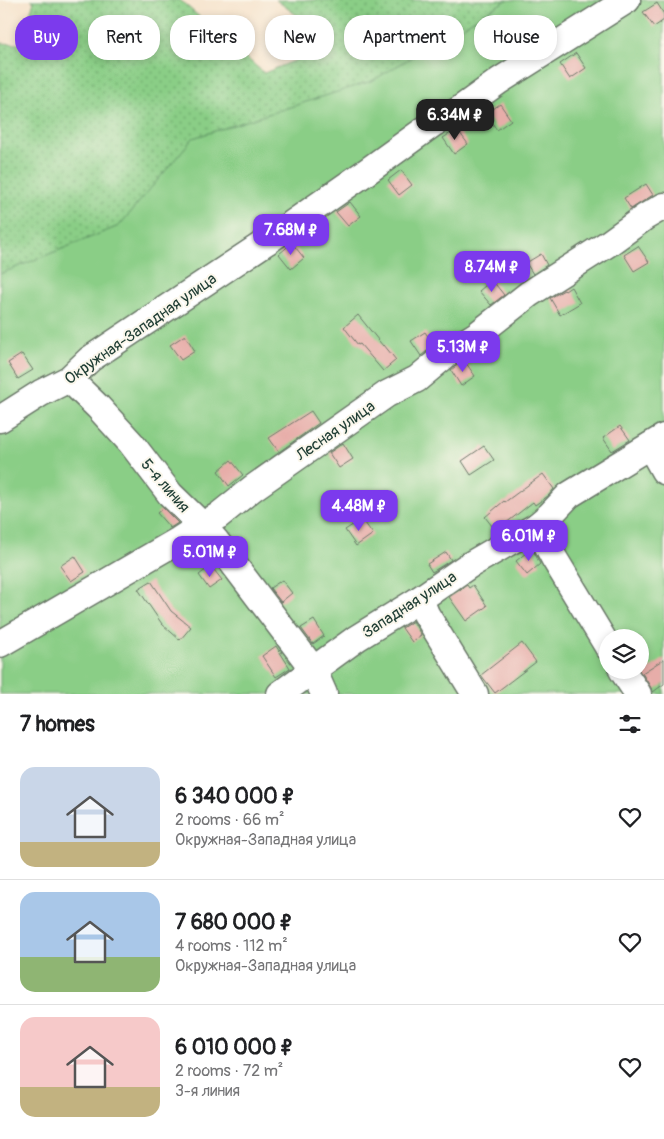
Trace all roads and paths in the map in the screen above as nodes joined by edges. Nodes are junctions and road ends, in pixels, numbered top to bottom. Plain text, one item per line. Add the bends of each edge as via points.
1 (627, 0) edge
2 (664, 206) edge
3 (69, 379) junction
4 (0, 419) edge
5 (657, 441) edge
6 (664, 471) edge
7 (202, 525) junction
8 (537, 526) junction
9 (420, 598) junction
10 (599, 632) edge
11 (0, 644) edge
12 (313, 669) junction
13 (628, 679) edge
14 (280, 694) edge
15 (324, 694) edge
16 (474, 694) edge
17 (638, 694) edge

1 - 3 street, Окружная-Западная улица via 456,112 434,123 90,360
2 - 7 street, Лесная улица via 529,294 417,379 387,394
3 - 4 street, Окружная-Западная улица via 41,392
3 - 7 street, 5-я линия via 131,443 170,494
5 - 6 street
5 - 8 street, Западная улица via 570,496
7 - 11 street, Лесная улица
7 - 12 street, 5-я линия
8 - 9 street, Западная улица
8 - 10 street
9 - 12 street, Западная улица
9 - 16 street via 426,614
12 - 14 street, Западная улица
12 - 15 street, 5-я линия
13 - 17 street

